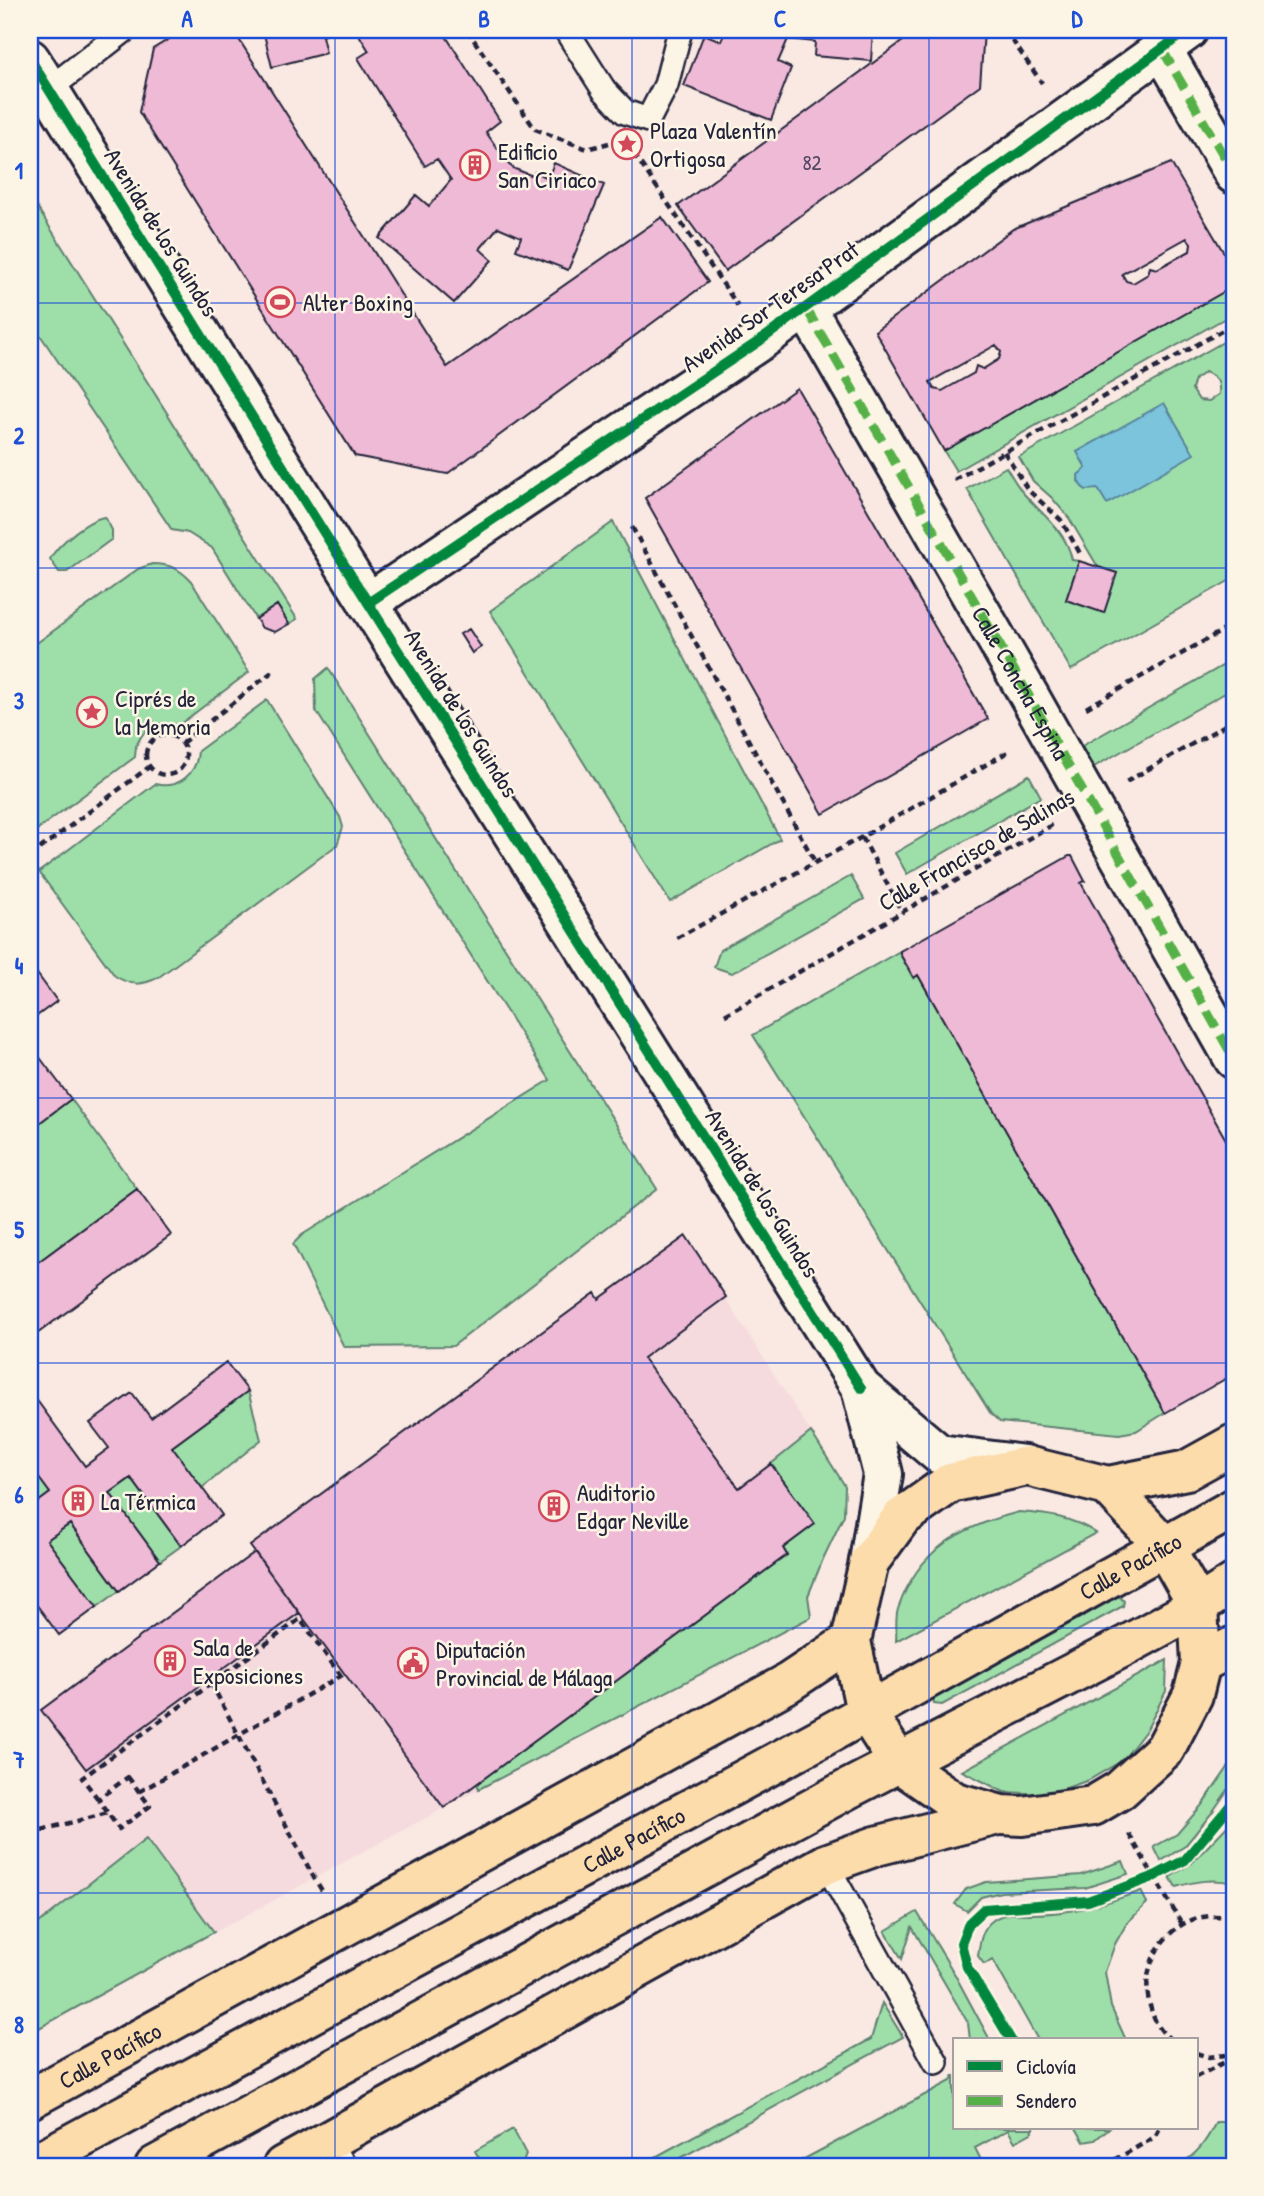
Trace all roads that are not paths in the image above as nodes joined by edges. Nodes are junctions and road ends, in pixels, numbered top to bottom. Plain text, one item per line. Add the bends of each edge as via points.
1 (125, 30) edge
2 (566, 30) edge
3 (680, 30) edge
4 (1175, 39) edge
5 (39, 74) edge
6 (1234, 174) edge
7 (806, 308) junction
8 (368, 603) junction
9 (1234, 1059) edge
10 (861, 1388) junction
11 (1234, 1444) edge
12 (1027, 1466) junction
13 (1108, 1486) junction
14 (1234, 1508) edge
15 (1164, 1546) junction
16 (869, 1562) junction
17 (1234, 1583) edge
18 (1198, 1606) junction
19 (851, 1641) junction
20 (1234, 1646) edge
21 (1201, 1663) junction
22 (866, 1712) junction
23 (898, 1763) junction
24 (1001, 1815) junction
25 (826, 1864) junction
26 (936, 2062) dead end
27 (30, 2099) edge
28 (337, 2154) edge
29 (30, 2166) edge
30 (155, 2166) edge
31 (284, 2166) edge

1 - 5 lane
2 - 3 lane via 604,90 625,112 648,120 666,85
4 - 6 street
4 - 7 street, Avenida Sor Teresa Prat
5 - 8 street, Avenida de los Guindos
7 - 8 street, Avenida Sor Teresa Prat
7 - 9 street, Calle Concha Espina
8 - 10 street, Avenida de los Guindos
10 - 12 street, Avenida de los Guindos via 939,1454
10 - 16 street, Avenida de los Guindos via 883,1474
11 - 13 main road via 1187,1471
12 - 13 main road
12 - 16 main road via 950,1483 901,1518
13 - 15 main road
14 - 15 main road, Calle Pacífico
15 - 18 main road
15 - 22 main road, Calle Pacífico
16 - 19 main road
17 - 18 main road
18 - 21 main road
18 - 23 main road
19 - 22 main road
19 - 27 main road, Calle Pacífico via 788,1683
20 - 21 main road
21 - 24 main road via 1193,1695 1165,1749 1120,1790 1093,1805
22 - 23 main road
22 - 29 main road, Calle Pacífico
23 - 24 main road via 955,1802
23 - 30 main road
24 - 25 main road via 876,1846
25 - 26 lane
25 - 28 main road
28 - 31 main road

